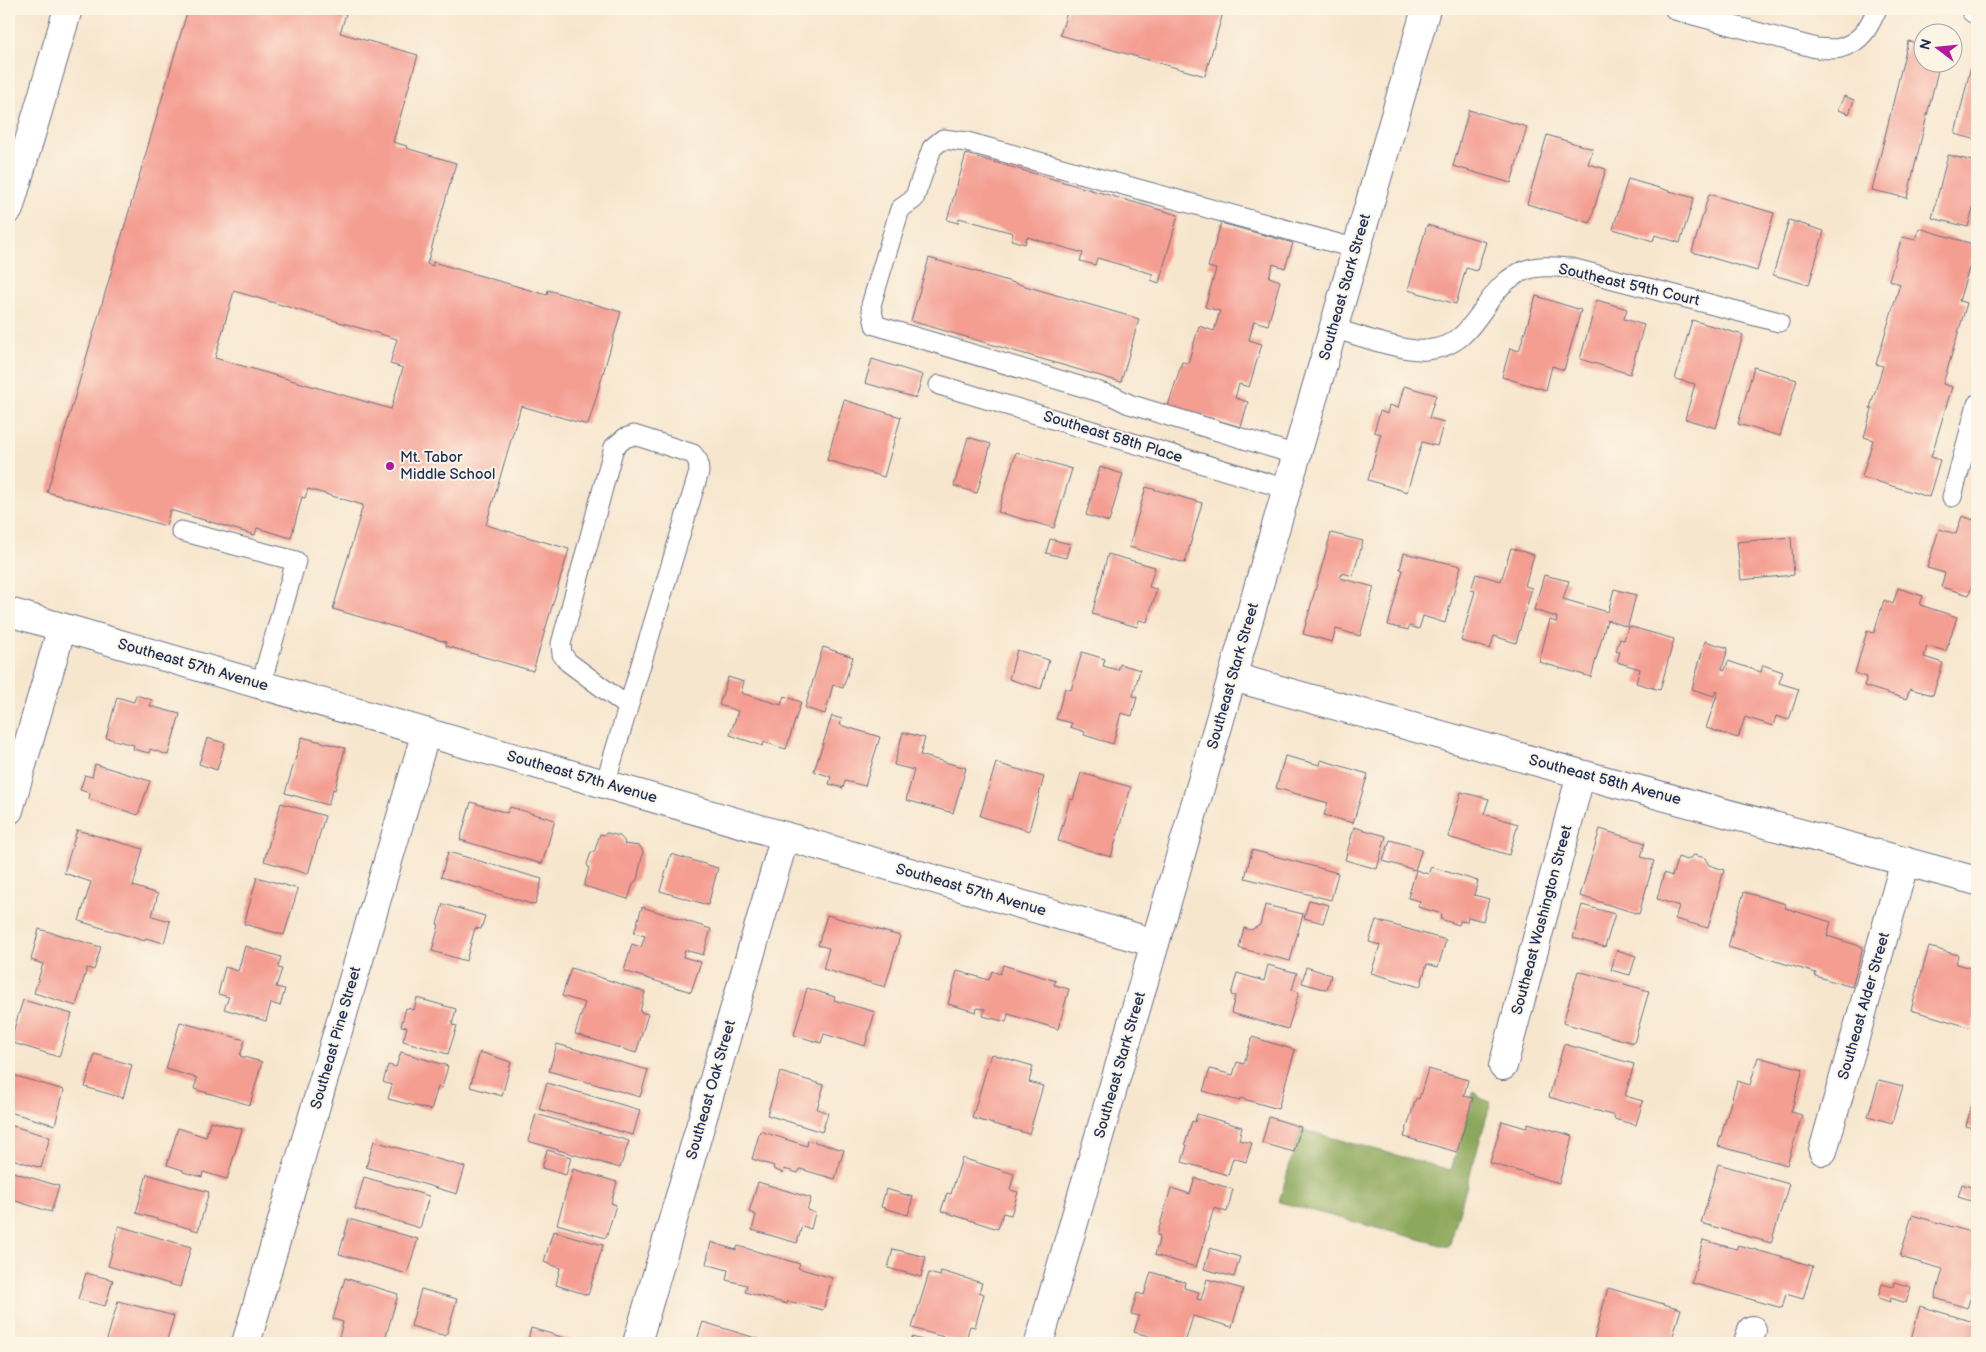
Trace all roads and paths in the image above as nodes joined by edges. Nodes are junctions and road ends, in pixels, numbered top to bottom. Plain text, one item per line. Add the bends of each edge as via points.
1 (68, 9) edge
2 (1426, 9) edge
3 (1877, 9) edge
4 (1675, 10) dead end
5 (9, 209) edge
6 (1357, 249) junction
7 (1779, 322) dead end
8 (1333, 328) junction
9 (939, 385) dead end
10 (1977, 404) edge
11 (1297, 455) junction
12 (1287, 489) junction
13 (1952, 497) dead end
14 (181, 531) dead end
15 (9, 612) edge
16 (62, 627) junction
17 (1233, 677) junction
18 (261, 684) junction
19 (627, 706) junction
20 (426, 732) junction
21 (1581, 774) junction
22 (605, 784) junction
23 (9, 810) edge
24 (785, 836) junction
25 (1904, 861) junction
26 (1977, 880) edge
27 (1155, 943) junction
28 (1503, 1066) dead end
29 (1823, 1151) dead end
30 (246, 1343) edge
31 (637, 1343) edge
32 (1039, 1343) edge

1 - 5 street
2 - 6 street, Southeast Stark Street
3 - 4 lane via 1868,29 1858,40 1840,49 1816,48
6 - 8 street, Southeast Stark Street
6 - 11 lane via 976,145 943,140 932,148 914,199 900,209 871,305 875,325
7 - 8 lane, Southeast 59th Court via 1571,268 1547,266 1513,276 1497,289 1470,329 1454,342 1439,348 1406,348
8 - 11 street, Southeast Stark Street
9 - 12 lane, Southeast 58th Place
10 - 13 lane
11 - 12 street, Southeast Stark Street
12 - 17 street, Southeast Stark Street
14 - 18 lane via 296,561
15 - 16 street, Southeast 57th Avenue
16 - 18 street, Southeast 57th Avenue
16 - 23 street
17 - 21 street, Southeast 58th Avenue
17 - 27 street, Southeast Stark Street
18 - 20 street, Southeast 57th Avenue
19 - 19 lane via 699,472 698,461 693,454 634,435 614,448 561,644 562,654 568,662
19 - 22 lane
20 - 22 street, Southeast 57th Avenue
20 - 30 street, Southeast Pine Street
21 - 25 street, Southeast 58th Avenue
21 - 28 street, Southeast Washington Street
22 - 24 street, Southeast 57th Avenue
24 - 27 street, Southeast 57th Avenue
24 - 31 street, Southeast Oak Street
25 - 26 street, Southeast 58th Avenue
25 - 29 street, Southeast Alder Street
27 - 32 street, Southeast Stark Street

